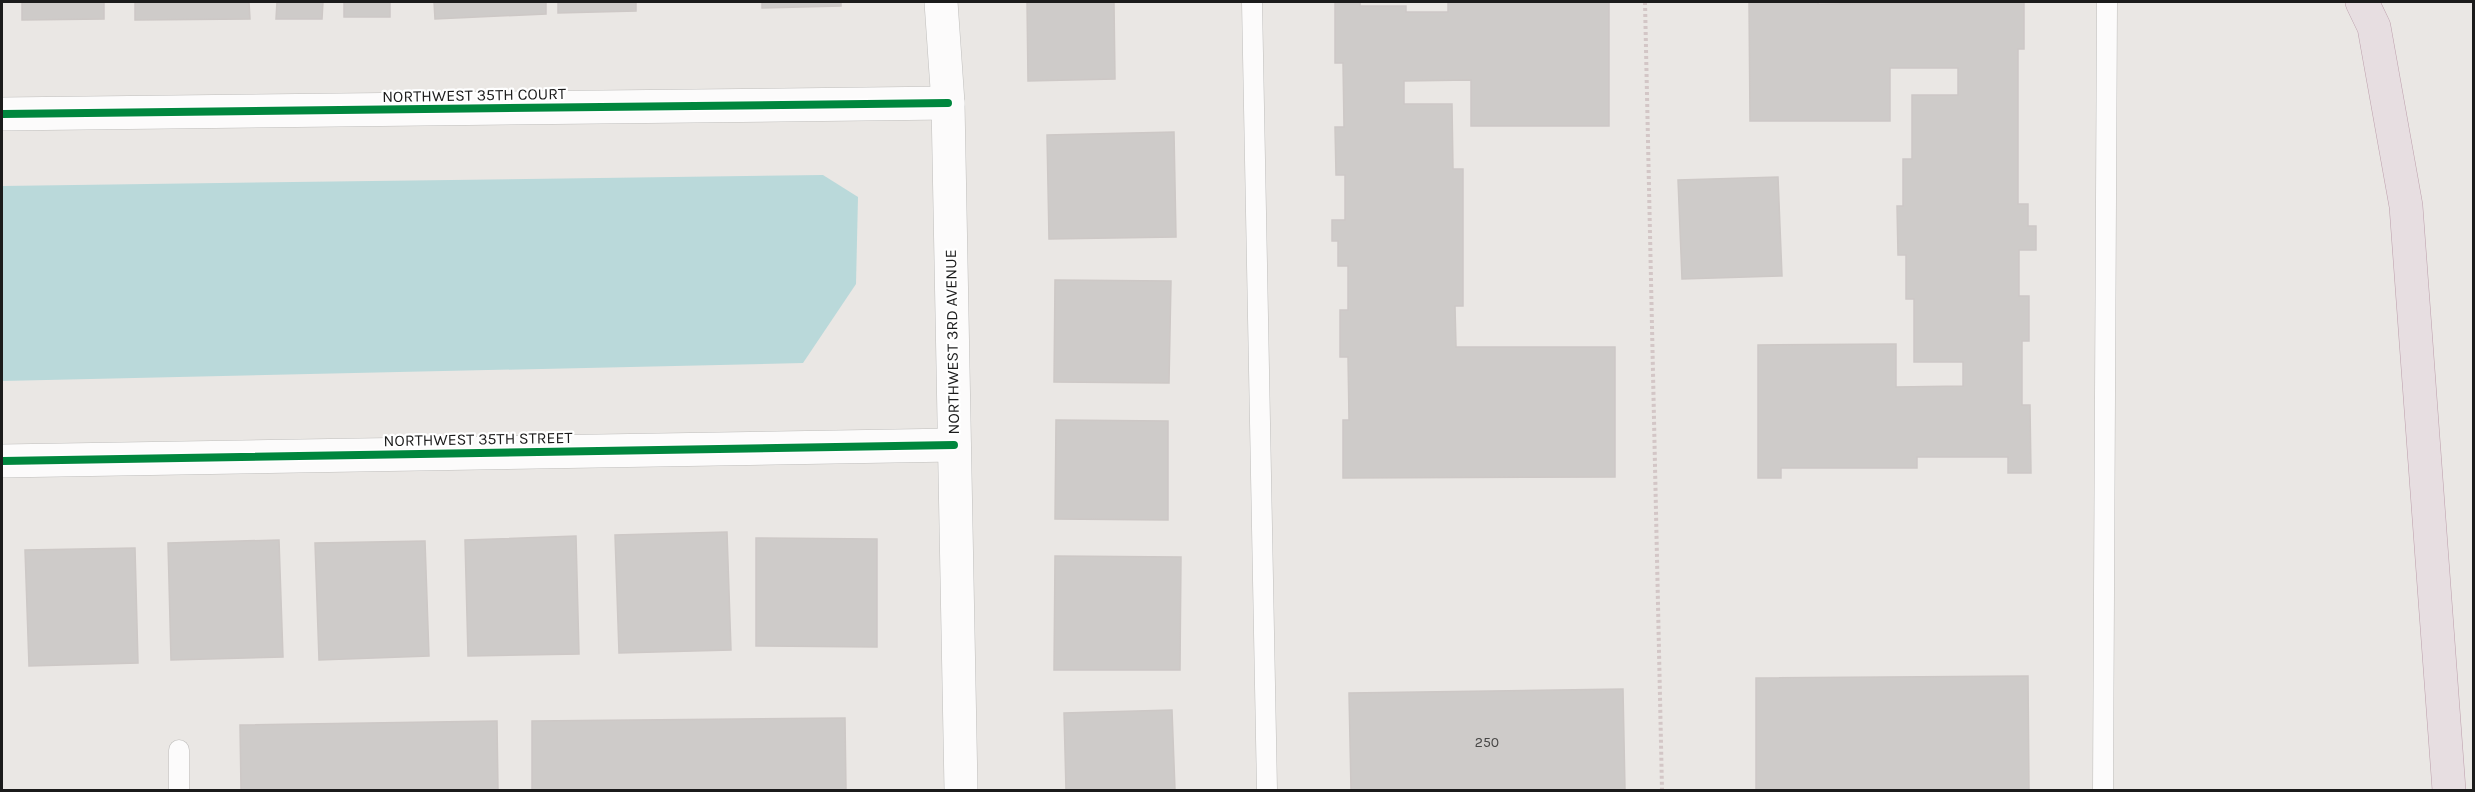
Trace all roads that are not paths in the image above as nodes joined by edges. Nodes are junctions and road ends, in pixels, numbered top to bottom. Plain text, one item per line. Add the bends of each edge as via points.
1 (941, 2) edge
2 (1252, 2) edge
3 (2107, 2) edge
4 (2362, 2) edge
5 (948, 103) junction
6 (2, 114) edge
7 (954, 445) junction
8 (2, 461) edge
9 (179, 750) dead end
10 (179, 790) edge
11 (961, 790) edge
12 (1267, 790) edge
13 (2103, 790) edge
14 (2449, 790) edge

1 - 5 street, NORTHWEST 3RD AVENUE
2 - 12 lane
3 - 13 lane
4 - 14 highway via 2374,27 2406,206
5 - 6 street, NORTHWEST 35TH COURT
5 - 7 street, NORTHWEST 3RD AVENUE
7 - 8 street, NORTHWEST 35TH STREET
7 - 11 street, NORTHWEST 3RD AVENUE
9 - 10 lane

